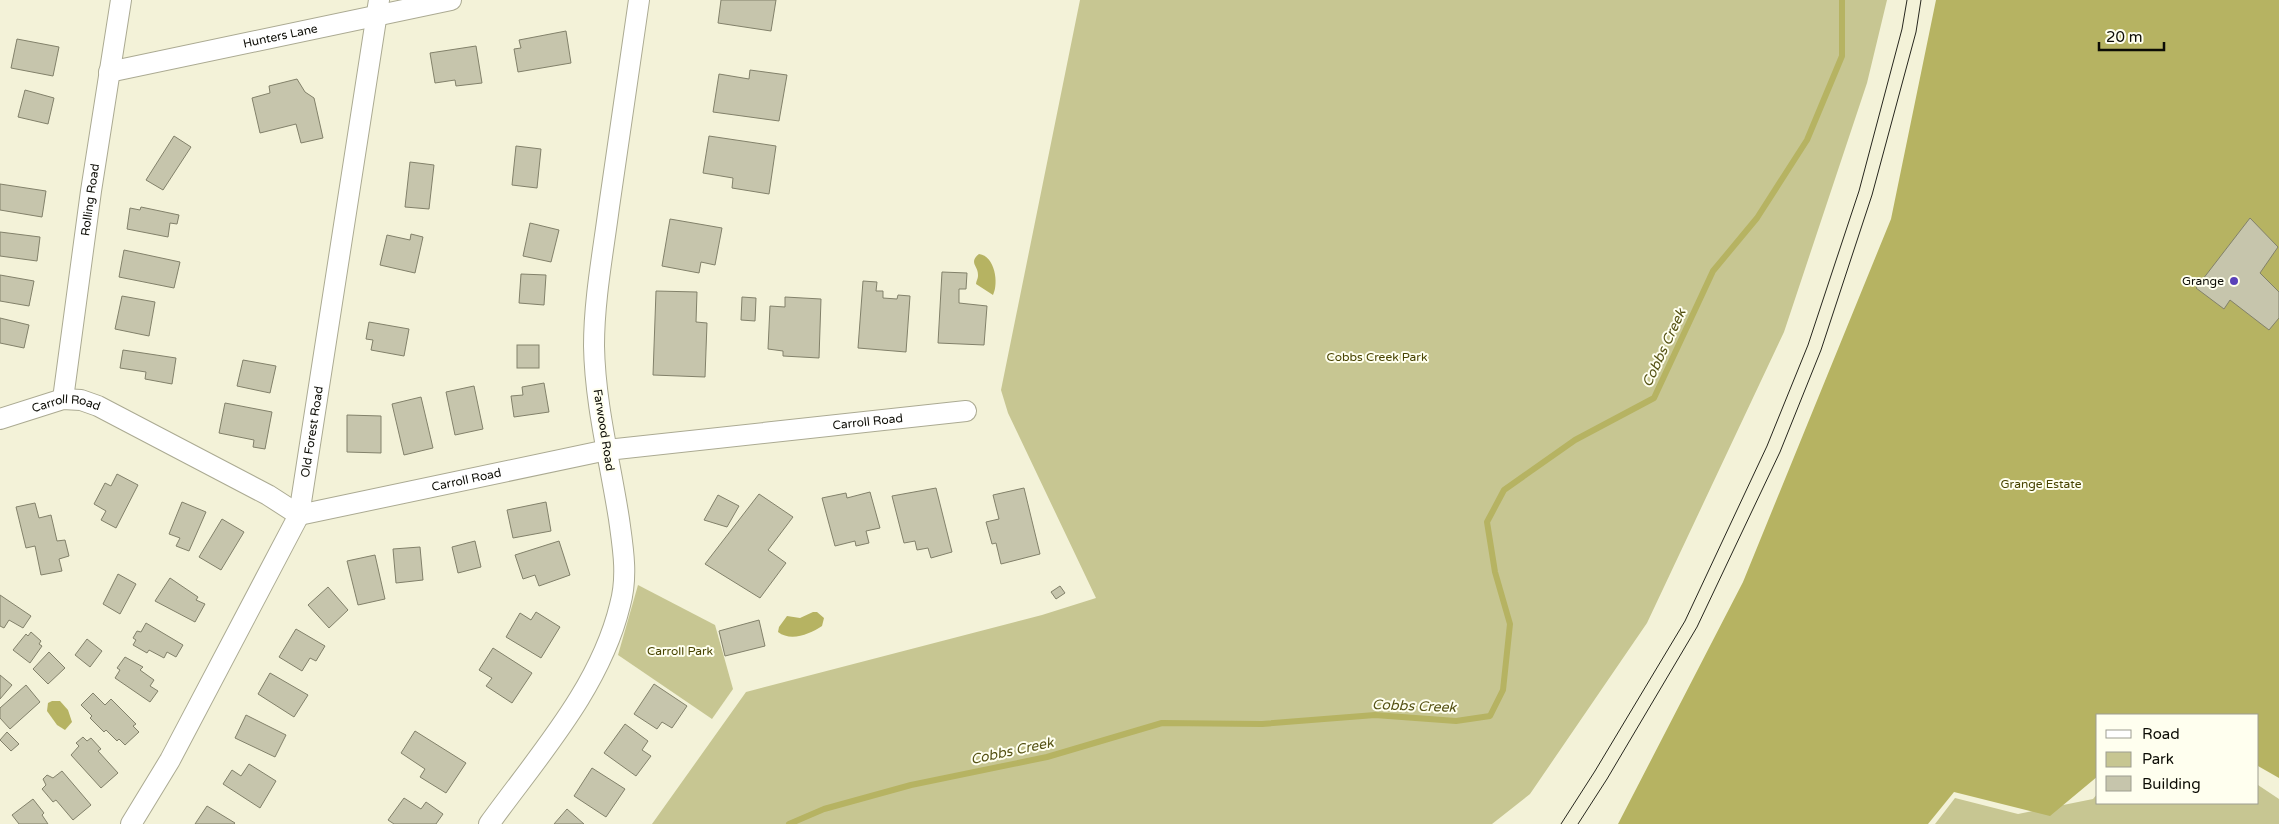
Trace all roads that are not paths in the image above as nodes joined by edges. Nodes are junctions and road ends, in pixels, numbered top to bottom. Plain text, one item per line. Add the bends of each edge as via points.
1 (121, 0) edge
2 (451, 0) edge
3 (639, 0) edge
4 (377, 8) edge
5 (109, 72) junction
6 (63, 399) junction
7 (966, 411) dead end
8 (0, 419) edge
9 (607, 450) junction
10 (299, 516) junction
11 (131, 824) edge
12 (489, 824) edge

1 - 5 street, Rolling Road
2 - 4 street, Hunters Lane
3 - 9 street, Farwood Road via 600,274 594,346 598,408
4 - 5 street, Hunters Lane
4 - 10 street, Old Forest Road
5 - 6 street, Rolling Road
6 - 8 street, Carroll Road
6 - 10 street, Carroll Road via 81,400 98,406 268,495
7 - 9 street, Carroll Road
9 - 10 street, Carroll Road
9 - 12 street, Farwood Road via 625,582 611,636 599,666 582,694
10 - 11 street, Old Forest Road via 170,760

